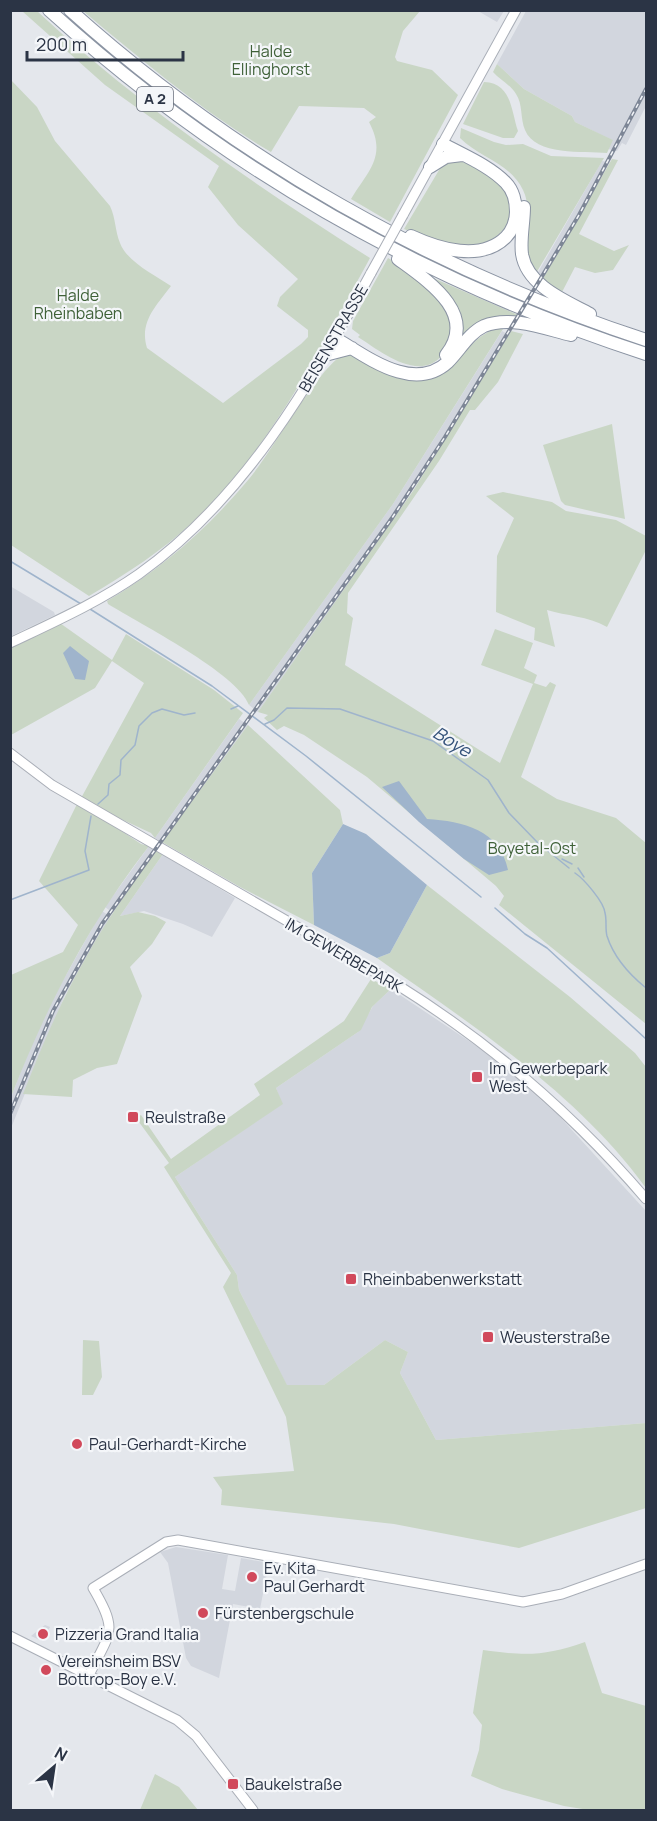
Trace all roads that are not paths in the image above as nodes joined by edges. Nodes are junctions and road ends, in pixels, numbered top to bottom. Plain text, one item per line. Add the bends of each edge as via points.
1 (49, 10) edge
2 (70, 10) edge
3 (516, 10) edge
4 (447, 137) junction
5 (462, 154) junction
6 (430, 167) junction
7 (364, 219) junction
8 (379, 243) junction
9 (616, 329) junction
10 (337, 334) junction
11 (646, 340) edge
12 (612, 343) junction
13 (352, 348) junction
14 (646, 354) edge
15 (325, 355) junction
16 (10, 643) edge
17 (10, 753) edge
18 (646, 1199) edge
19 (646, 1564) edge
20 (10, 1636) edge
21 (89, 1675) junction
22 (253, 1810) edge

1 - 8 highway, A 2 via 128,79 207,138 288,191
2 - 7 highway, A 2 via 205,120
3 - 4 street, BEISENSTRASSE
4 - 5 highway
4 - 6 street, BEISENSTRASSE
4 - 9 highway via 503,170 518,186 524,204 523,257 531,275 550,291
5 - 6 highway
5 - 7 highway via 507,184 516,201 511,232 498,245 465,251 441,247
6 - 10 street, BEISENSTRASSE, bridge
7 - 9 highway, A 2 via 490,281
8 - 10 highway via 430,282 449,302 456,322 454,343 439,362 414,369 394,364
8 - 12 highway, A 2 via 486,294
9 - 11 highway, A 2
10 - 13 highway
10 - 15 street, BEISENSTRASSE
12 - 13 highway via 598,344 529,325 494,324 474,333 441,368 411,375 393,371
12 - 14 highway, A 2
13 - 15 highway
15 - 16 street, BEISENSTRASSE via 259,456 210,513 158,560 84,606
17 - 18 street, IM GEWERBEPARK via 52,785 396,984 441,1014 564,1113
19 - 21 street via 562,1594 523,1602 178,1540 166,1542 93,1588 109,1617 107,1639
20 - 21 street
21 - 22 street via 161,1709 186,1726

